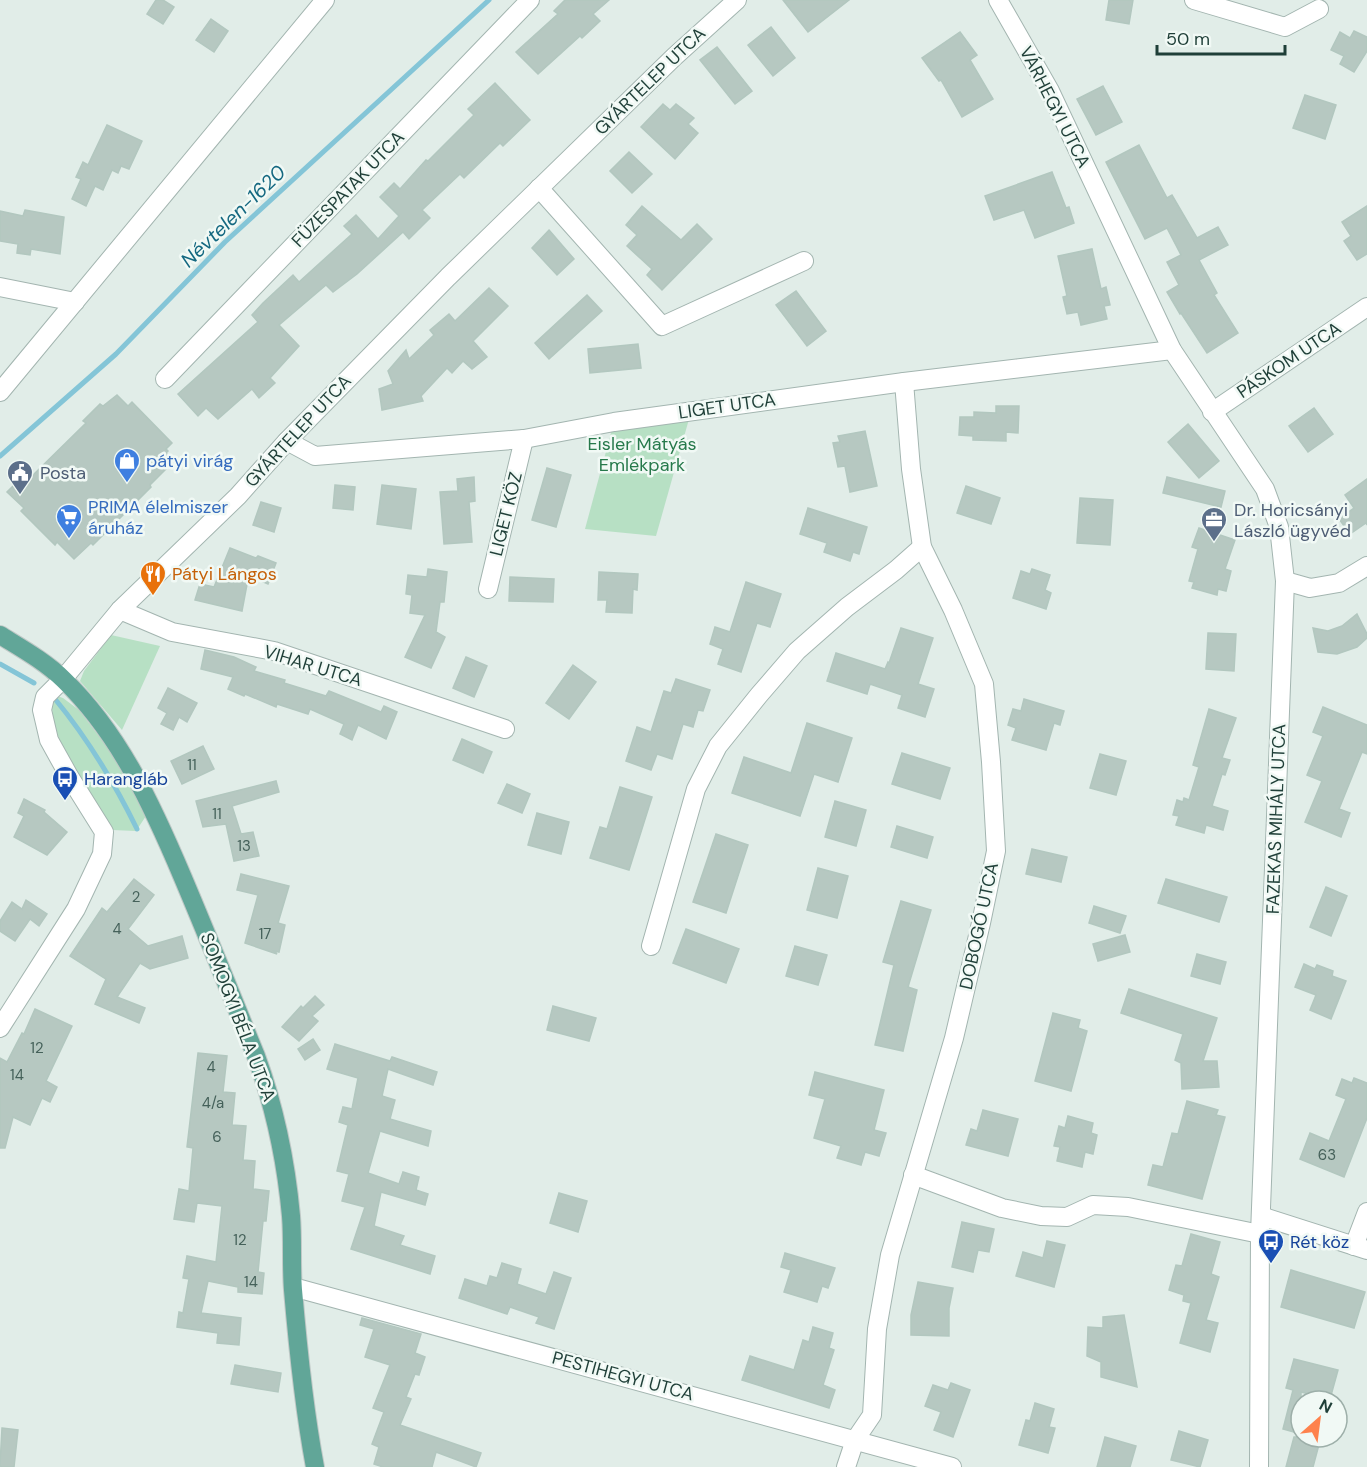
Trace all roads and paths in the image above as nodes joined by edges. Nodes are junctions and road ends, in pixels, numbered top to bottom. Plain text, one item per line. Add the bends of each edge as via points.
1 (530, 0) edge
2 (737, 0) edge
3 (998, 0) edge
4 (1194, 0) edge
5 (319, 2) edge
6 (1319, 9) dead end
7 (539, 188) junction
8 (1107, 217) joint
9 (804, 261) dead end
10 (0, 287) edge
11 (75, 302) junction
12 (1367, 307) edge
13 (1172, 350) junction
14 (165, 379) dead end
15 (904, 382) junction
16 (0, 392) edge
17 (1212, 412) junction
18 (524, 439) junction
19 (287, 441) junction
20 (922, 546) junction
21 (1367, 566) edge
22 (1286, 581) junction
23 (488, 589) dead end
24 (120, 610) junction
25 (0, 635) edge
26 (63, 679) junction
27 (505, 729) dead end
28 (651, 946) dead end
29 (0, 1028) edge
30 (913, 1175) junction
31 (1367, 1212) edge
32 (1261, 1225) junction
33 (1360, 1248) edge
34 (293, 1287) junction
35 (855, 1440) junction
36 (315, 1467) edge
37 (846, 1467) edge
38 (952, 1467) edge
39 (1258, 1467) edge

1 - 14 street, FÜZESPATAK UTCA
2 - 7 street, GYÁRTELEP UTCA
3 - 8 street, VÁRHEGYI UTCA via 1050,91
4 - 6 street via 1285,27
5 - 11 street
7 - 9 street via 662,326
7 - 19 street, GYÁRTELEP UTCA
8 - 13 street, FAZEKAS MIHÁLY UTCA
10 - 11 street
11 - 16 street
12 - 17 street, PÁSKOM UTCA
13 - 15 street, LIGET UTCA
13 - 17 street, FAZEKAS MIHÁLY UTCA
15 - 18 street, LIGET UTCA via 614,422
15 - 20 street, DOBOGÓ UTCA
17 - 22 street, FAZEKAS MIHÁLY UTCA via 1265,489 1279,527
18 - 19 street, LIGET UTCA via 315,456
18 - 23 street, LIGET KÖZ
19 - 24 street, GYÁRTELEP UTCA via 238,496
20 - 28 street via 797,651 718,746 696,789
20 - 30 street, DOBOGÓ UTCA via 984,684 996,851 954,1038
21 - 22 street via 1339,583 1310,588
22 - 32 street, FAZEKAS MIHÁLY UTCA
24 - 26 street, GYÁRTELEP UTCA
24 - 27 street, VIHAR UTCA via 172,632 273,651
25 - 26 main road, SOMOGYI BÉLA UTCA
26 - 29 street, GYÁRTELEP UTCA via 45,697 42,710 49,740 104,832 102,854 76,909
26 - 34 main road, SOMOGYI BÉLA UTCA via 125,757 155,812 256,1056 270,1095 288,1183
30 - 32 street via 1002,1208 1041,1216 1067,1217 1094,1205
30 - 35 street, DOBOGÓ UTCA via 890,1255 877,1329 872,1415
31 - 33 street
32 - 33 street
32 - 39 street, FAZEKAS MIHÁLY UTCA
34 - 35 street, PESTIHEGYI UTCA
34 - 36 main road, SOMOGYI BÉLA UTCA
35 - 37 street, DOBOGÓ UTCA
35 - 38 street, PESTIHEGYI UTCA

